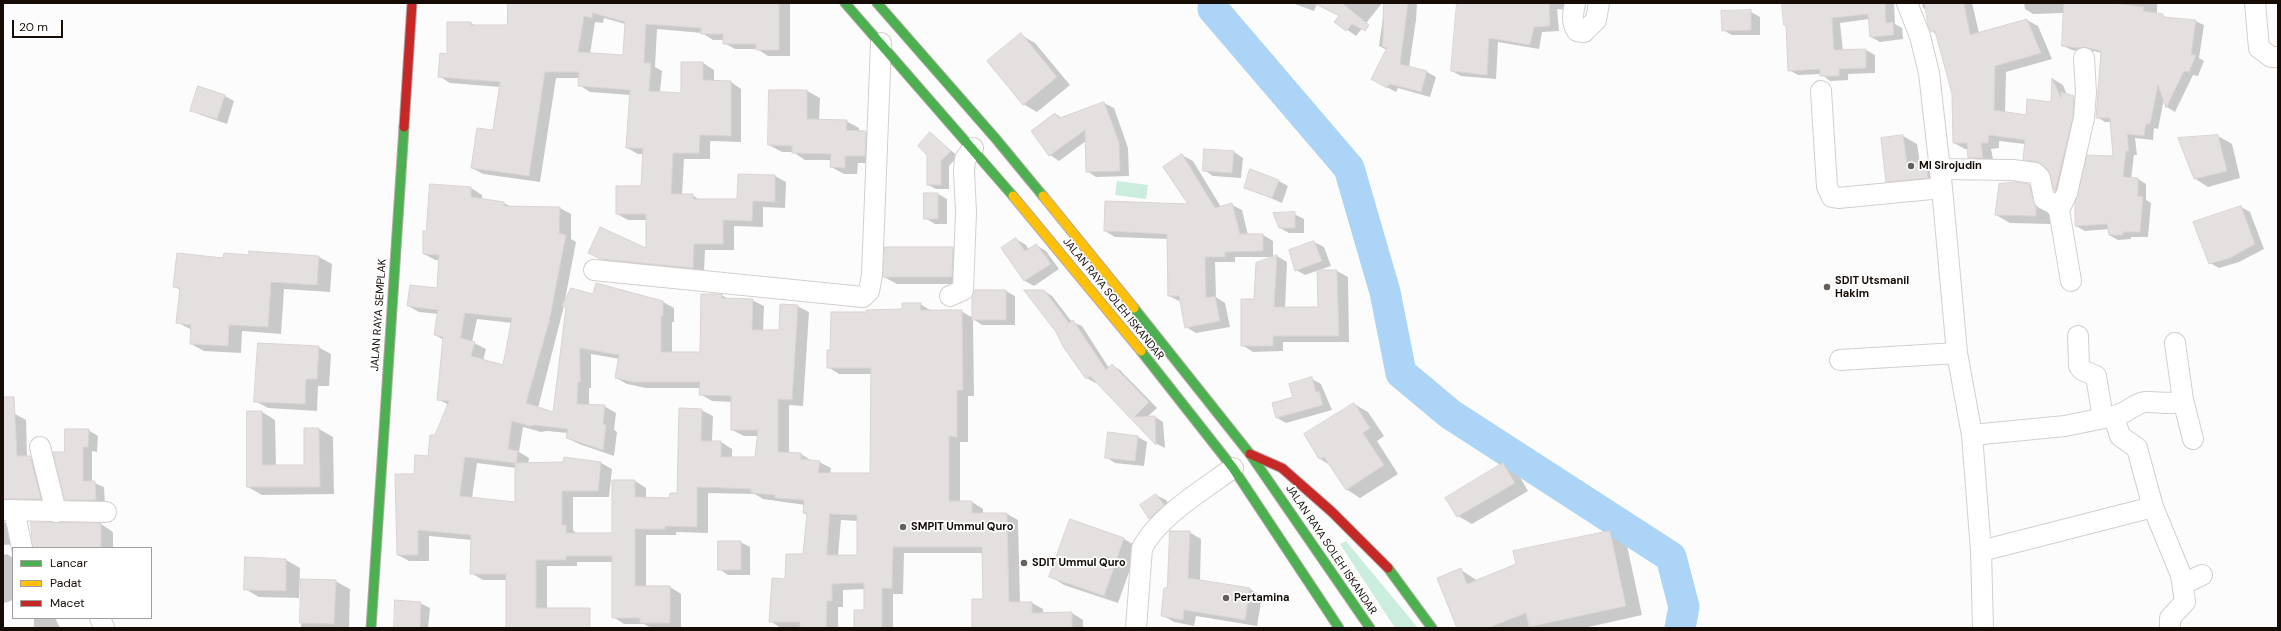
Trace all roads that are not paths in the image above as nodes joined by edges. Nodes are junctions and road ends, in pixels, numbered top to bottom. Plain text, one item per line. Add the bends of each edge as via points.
1 (412, 3) edge
2 (877, 3) edge
3 (1576, 3) edge
4 (1599, 3) edge
5 (1907, 3) edge
6 (2255, 3) edge
7 (850, 4) edge
8 (881, 43) junction
9 (2278, 57) edge
10 (2084, 58) dead end
11 (1821, 91) dead end
12 (973, 148) junction
13 (1941, 178) junction
14 (2059, 210) junction
15 (594, 270) dead end
16 (2071, 281) dead end
17 (950, 296) dead end
18 (2078, 336) dead end
19 (2175, 343) dead end
20 (1957, 353) junction
21 (1840, 360) dead end
22 (2183, 400) junction
23 (2109, 417) junction
24 (1972, 435) junction
25 (2193, 439) dead end
26 (40, 447) dead end
27 (1250, 454) junction
28 (1233, 468) junction
29 (2153, 507) junction
30 (8, 510) edge
31 (56, 512) junction
32 (106, 512) dead end
33 (22, 547) edge
34 (1981, 551) junction
35 (2202, 575) dead end
36 (2183, 584) junction
37 (1329, 612) junction
38 (371, 628) edge
39 (1136, 628) edge
40 (1336, 628) edge
41 (1339, 628) edge
42 (1370, 628) edge
43 (1432, 628) edge
44 (1983, 628) edge
45 (2170, 628) edge

1 - 38 main road, JALAN RAYA SEMPLAK
2 - 27 main road, JALAN RAYA SOLEH ISKANDAR via 996,139 1164,344
3 - 4 street via 1574,27 1577,31 1584,32 1596,20
5 - 13 street via 1920,36 1929,73
6 - 9 street via 2259,48 2271,57
7 - 8 main road, JALAN RAYA SOLEH ISKANDAR
8 - 12 main road, JALAN RAYA SOLEH ISKANDAR
8 - 15 street via 872,275 867,294 863,297
10 - 14 street via 2084,118 2067,193
11 - 13 street via 1827,187 1832,197 1838,198
12 - 17 street via 964,159 966,212 963,290
12 - 28 main road, JALAN RAYA SOLEH ISKANDAR via 1145,356
13 - 14 street via 2013,170 2035,173 2040,178 2044,199
13 - 20 street
14 - 16 street
18 - 23 street via 2079,366 2096,376
19 - 22 street
20 - 21 street
20 - 24 street
22 - 23 street via 2138,404 2124,414
22 - 25 street
23 - 24 street via 2065,426
23 - 29 street via 2120,436 2137,448
24 - 34 street
26 - 31 street
27 - 42 main road, JALAN RAYA SOLEH ISKANDAR
27 - 43 main road via 1282,468 1332,512 1394,573
28 - 37 main road, JALAN RAYA SOLEH ISKANDAR
28 - 39 street via 1199,492 1148,537 1142,548
29 - 34 street
29 - 36 street
30 - 31 street
30 - 33 street
31 - 32 street
34 - 44 street
35 - 36 street
36 - 45 street via 2185,602 2170,618
37 - 40 main road
37 - 41 main road, JALAN RAYA SOLEH ISKANDAR

